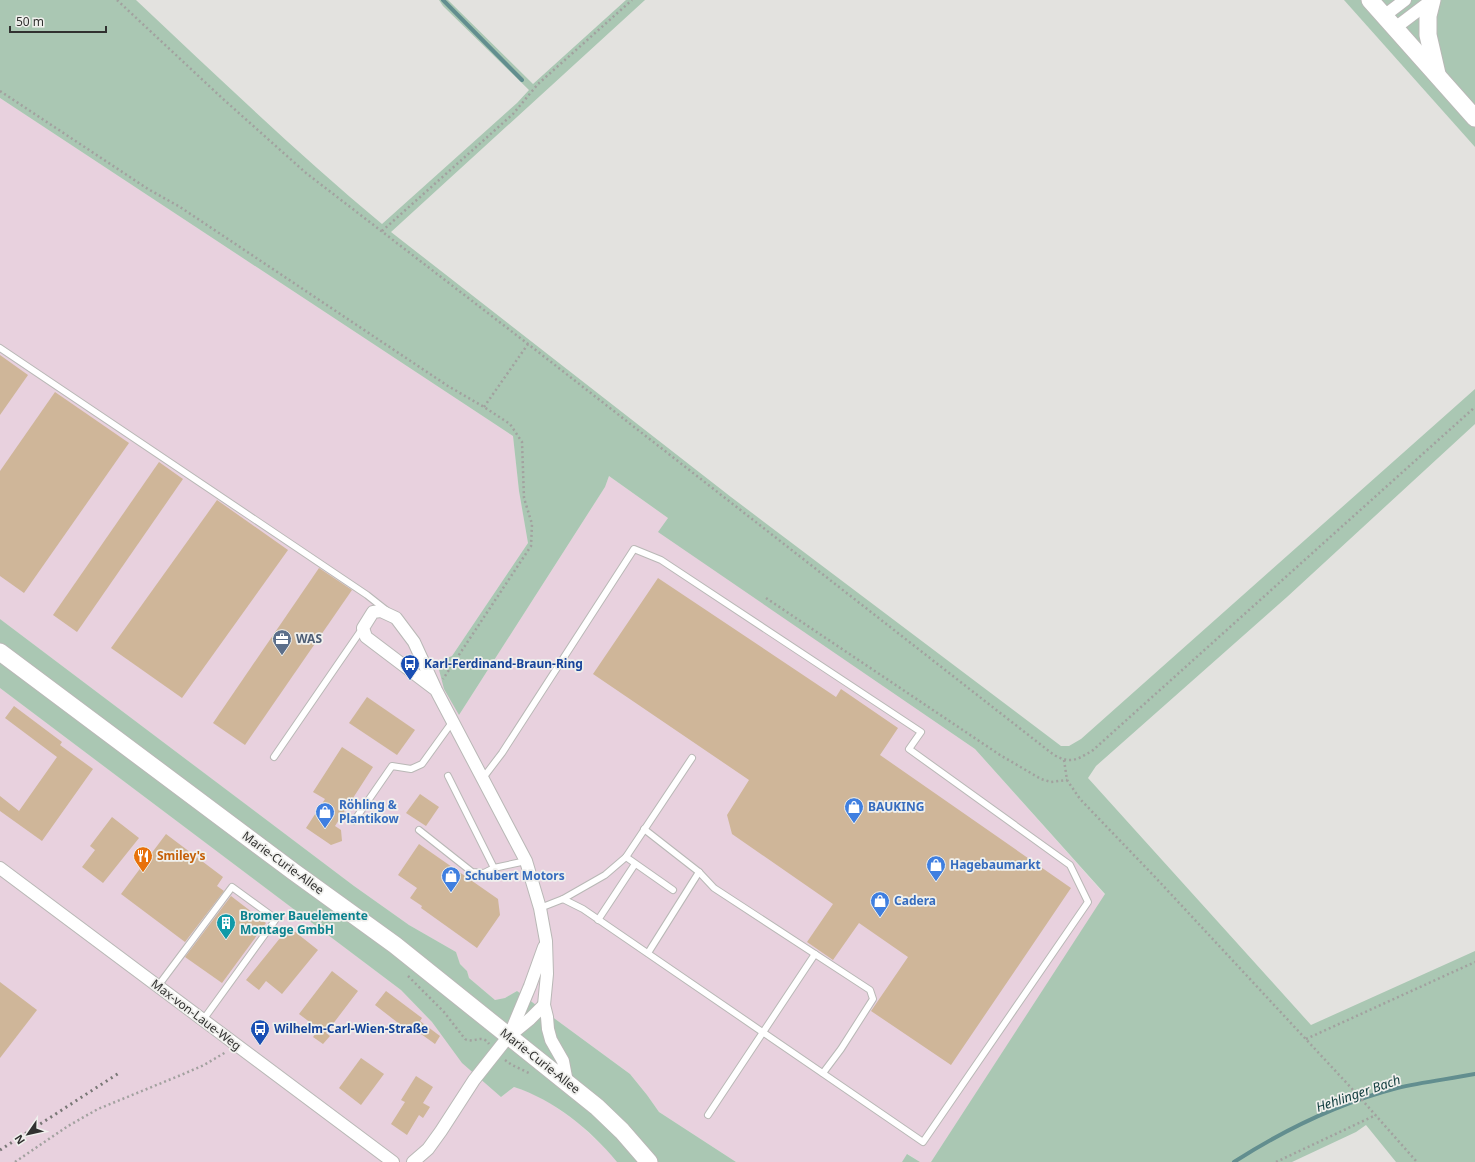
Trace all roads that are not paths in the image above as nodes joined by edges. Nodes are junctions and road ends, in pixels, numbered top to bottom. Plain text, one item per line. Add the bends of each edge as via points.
1 (1370, 0) edge
2 (1405, 0) edge
3 (1432, 0) edge
4 (1390, 22) junction
5 (1438, 76) junction
6 (1475, 118) edge
7 (0, 348) edge
8 (396, 618) junction
9 (363, 628) junction
10 (0, 652) edge
11 (436, 690) junction
12 (453, 721) junction
13 (274, 757) dead end
14 (692, 758) dead end
15 (448, 776) dead end
16 (483, 778) junction
17 (354, 821) dead end
18 (644, 829) junction
19 (419, 830) dead end
20 (626, 857) junction
21 (526, 861) junction
22 (635, 864) junction
23 (0, 868) edge
24 (494, 868) junction
25 (699, 872) junction
26 (673, 890) dead end
27 (563, 899) junction
28 (540, 908) junction
29 (598, 920) junction
30 (546, 941) junction
31 (648, 954) junction
32 (815, 954) junction
33 (158, 986) junction
34 (544, 1005) junction
35 (203, 1020) junction
36 (763, 1032) junction
37 (508, 1037) junction
38 (823, 1073) junction
39 (567, 1082) junction
40 (708, 1115) dead end
41 (393, 1162) edge
42 (414, 1162) edge
43 (649, 1162) edge

1 - 4 main road
2 - 4 street
3 - 4 street
3 - 5 main road via 1428,16 1428,35
4 - 5 main road
5 - 6 main road
7 - 8 lane via 367,595
8 - 9 street via 381,611 373,612
8 - 11 street via 414,642
9 - 11 street via 370,640
9 - 13 lane
10 - 37 main road, Marie-Curie-Allee via 395,945
11 - 12 street
12 - 16 street
12 - 17 lane via 422,764 411,769 392,766
14 - 18 lane
15 - 24 lane
16 - 21 street
16 - 38 lane via 502,753 634,549 661,560 921,732 909,749 1070,865 1088,902 923,1142
18 - 20 lane
18 - 25 lane
19 - 24 lane via 472,872 484,873
20 - 22 lane
20 - 27 lane via 605,875
21 - 24 lane
21 - 28 street
22 - 26 lane
22 - 29 lane
23 - 33 street, Max-von-Laue-Weg
25 - 31 lane
25 - 32 lane via 714,888
27 - 28 lane
27 - 29 lane
28 - 30 street
29 - 31 lane
30 - 34 street via 547,974
30 - 37 street
31 - 36 lane
32 - 36 lane
32 - 38 lane via 870,990 873,998
33 - 35 street, Max-von-Laue-Weg
33 - 35 lane via 232,887 276,919
34 - 37 street
34 - 39 street via 551,1040 563,1061
35 - 41 street, Max-von-Laue-Weg
36 - 38 lane
36 - 40 lane
37 - 39 main road, Marie-Curie-Allee
37 - 42 street via 474,1080 441,1132
39 - 43 main road, Marie-Curie-Allee via 622,1131

